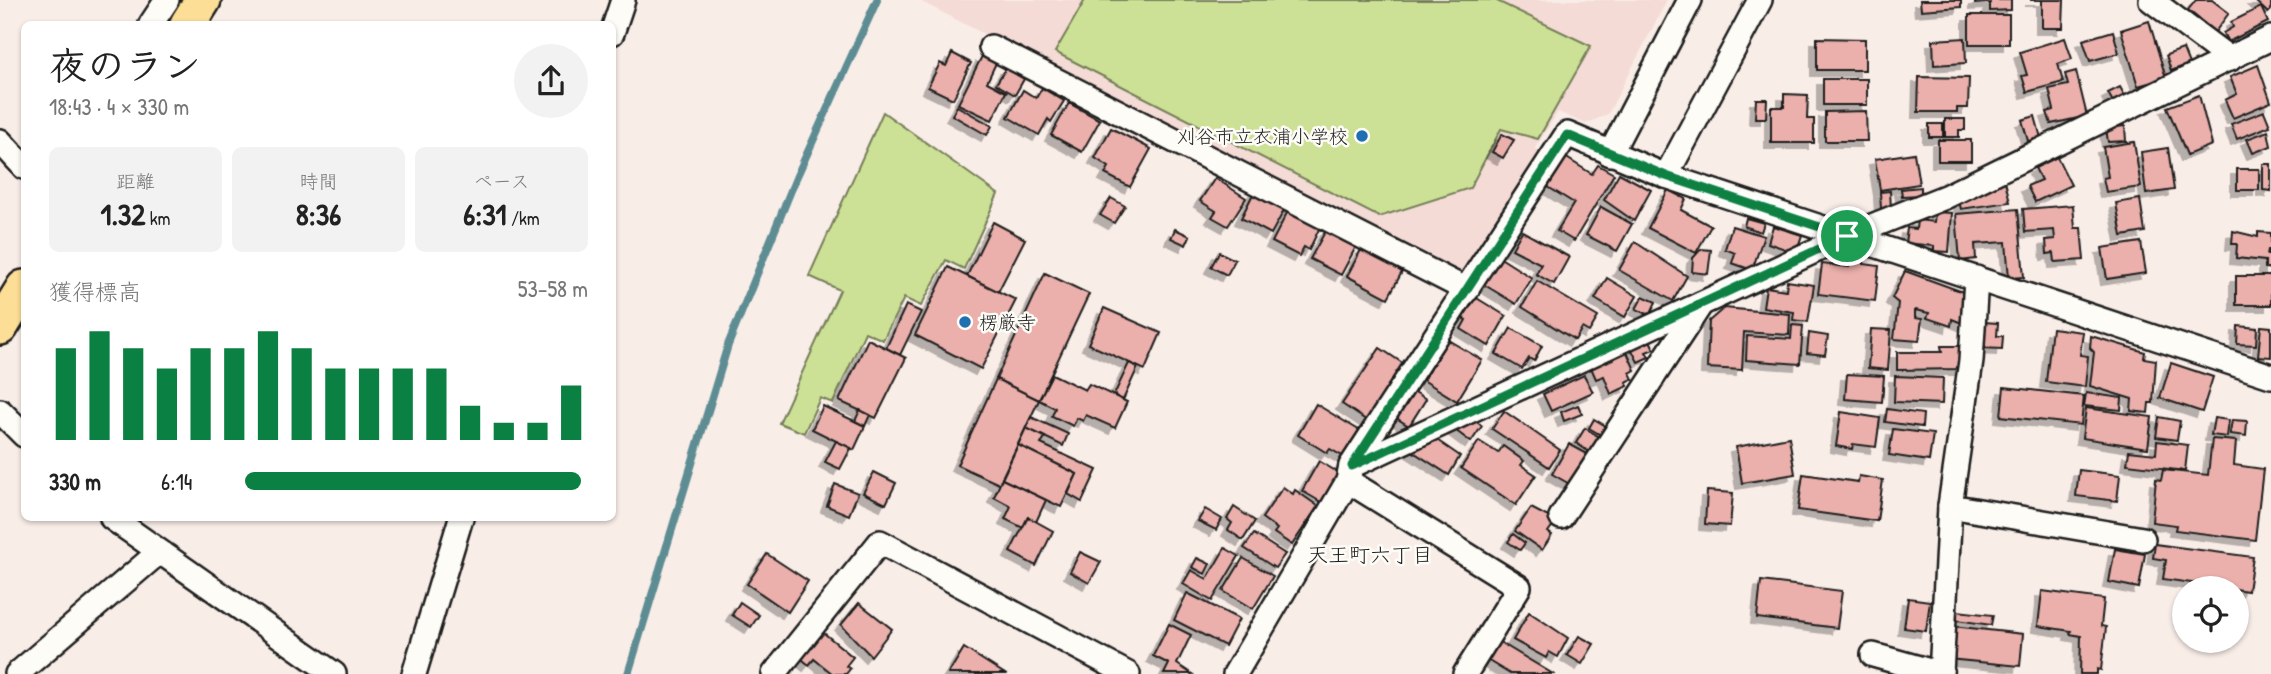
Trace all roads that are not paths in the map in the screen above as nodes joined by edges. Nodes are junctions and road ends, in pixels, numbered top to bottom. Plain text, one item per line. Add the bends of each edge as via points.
1 (166, 0) edge
2 (203, 0) edge
3 (623, 0) edge
4 (1690, 0) edge
5 (1760, 0) edge
6 (2151, 0) edge
7 (153, 21) edge
8 (190, 21) edge
9 (616, 21) edge
10 (2271, 38) edge
11 (991, 47) dead end
12 (2230, 59) junction
13 (0, 141) edge
14 (1610, 154) junction
15 (21, 164) edge
16 (1666, 176) junction
17 (1847, 236) junction
18 (1976, 278) junction
19 (1466, 290) junction
20 (21, 293) edge
21 (1701, 304) junction
22 (0, 327) edge
23 (2271, 376) edge
24 (0, 411) edge
25 (21, 432) edge
26 (1350, 474) junction
27 (1950, 506) junction
28 (1561, 517) dead end
29 (116, 521) edge
30 (460, 521) edge
31 (2143, 539) dead end
32 (158, 553) junction
33 (1873, 655) dead end
34 (17, 674) edge
35 (334, 674) edge
36 (414, 674) edge
37 (775, 674) edge
38 (1128, 674) edge
39 (1235, 674) edge
40 (1465, 674) edge

1 - 7 street
2 - 8 main road
3 - 9 street
4 - 14 street
5 - 16 street
6 - 12 street
10 - 12 street
11 - 19 street
12 - 17 street via 1945,197
13 - 15 street
14 - 16 street
14 - 19 street via 1567,135
16 - 17 street
17 - 18 street
17 - 21 street
18 - 23 street
18 - 27 street via 1971,361
19 - 26 street
20 - 22 main road
21 - 26 street
21 - 28 street
24 - 25 street
26 - 39 street
26 - 40 street via 1519,587
27 - 31 street
27 - 33 street via 1941,674
29 - 32 street
30 - 36 street
32 - 34 street
32 - 35 street
37 - 38 street via 880,542

